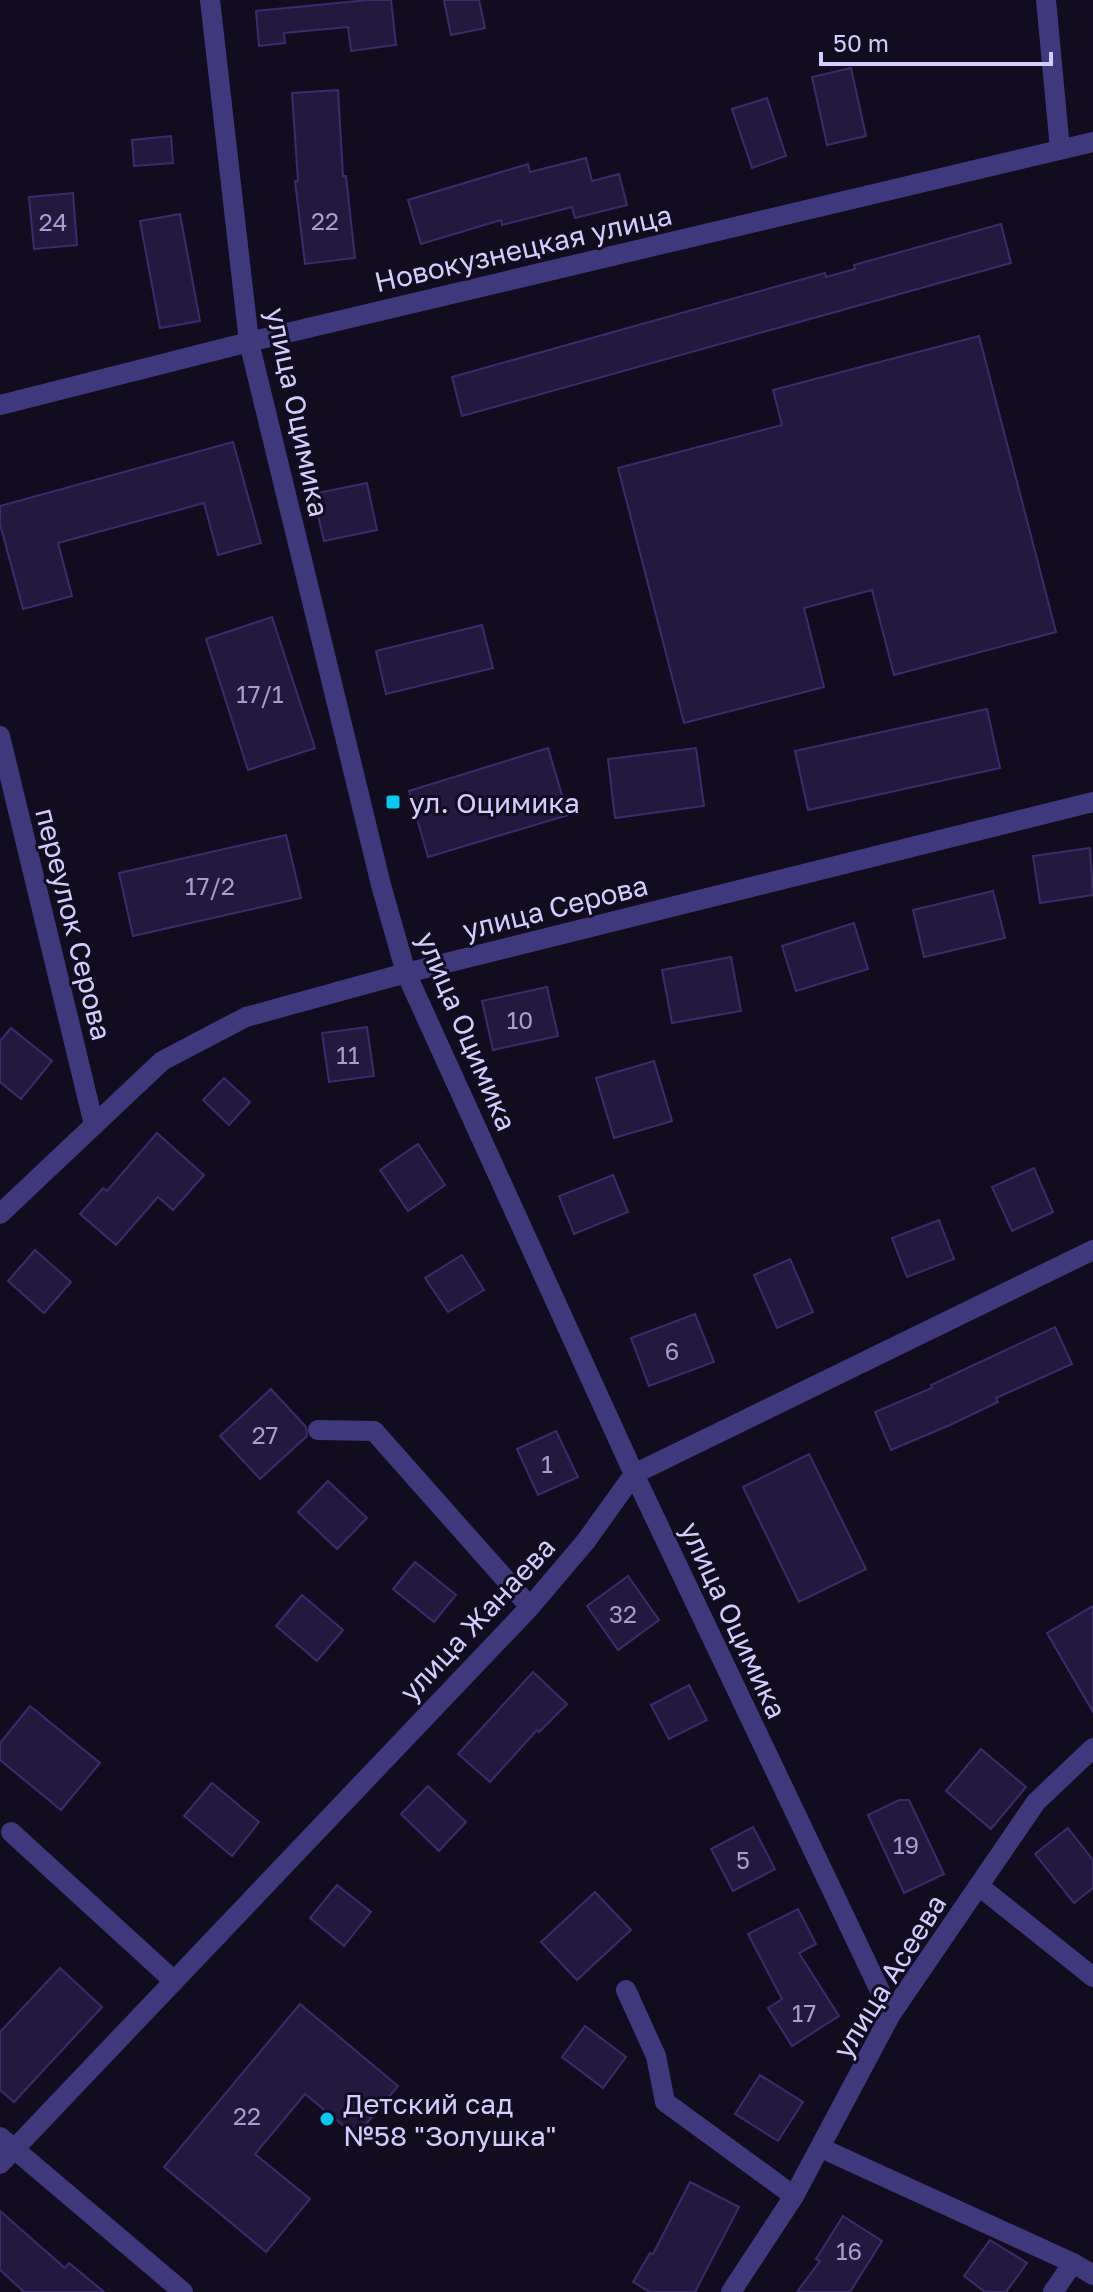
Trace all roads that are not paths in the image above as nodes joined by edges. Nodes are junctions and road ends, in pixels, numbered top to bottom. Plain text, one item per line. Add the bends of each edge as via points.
1 (210, 0) edge
2 (1046, 0) edge
3 (1093, 142) edge
4 (1060, 149) junction
5 (249, 342) junction
6 (0, 405) edge
7 (0, 736) edge
8 (1093, 802) edge
9 (406, 973) junction
10 (94, 1125) junction
11 (0, 1214) edge
12 (1093, 1250) edge
13 (318, 1430) dead end
14 (634, 1474) junction
15 (530, 1607) junction
16 (1093, 1748) edge
17 (11, 1832) dead end
18 (979, 1886) junction
19 (1093, 1977) edge
20 (174, 1981) junction
21 (626, 1990) dead end
22 (891, 2014) junction
23 (821, 2148) junction
24 (5, 2150) edge
25 (794, 2196) junction
26 (1073, 2263) junction
27 (1093, 2275) edge
28 (183, 2292) edge
29 (731, 2292) edge
30 (1053, 2292) edge

1 - 5 street, улица Оцимика
2 - 4 street
3 - 4 street, Новокузнецкая улица
4 - 5 street, Новокузнецкая улица
5 - 6 street, Новокузнецкая улица
5 - 9 street, улица Оцимика
7 - 10 street, переулок Серова
8 - 9 street, улица Серова
9 - 10 street, улица Серова via 246,1017 162,1061
9 - 14 street, улица Оцимика
10 - 11 street, улица Серова
12 - 14 street, улица Жанаева
13 - 15 street via 374,1431
14 - 15 street, улица Жанаева
14 - 22 street, улица Оцимика
15 - 20 street, улица Жанаева
16 - 18 street, улица Асеева via 1036,1802
17 - 20 street
18 - 19 street
18 - 22 street, улица Асеева
20 - 24 street, улица Жанаева
21 - 25 street via 656,2056 665,2102
22 - 23 street, улица Асеева
23 - 25 street, улица Асеева
23 - 26 street
24 - 28 street
25 - 29 street, улица Асеева
26 - 27 street
26 - 30 street

